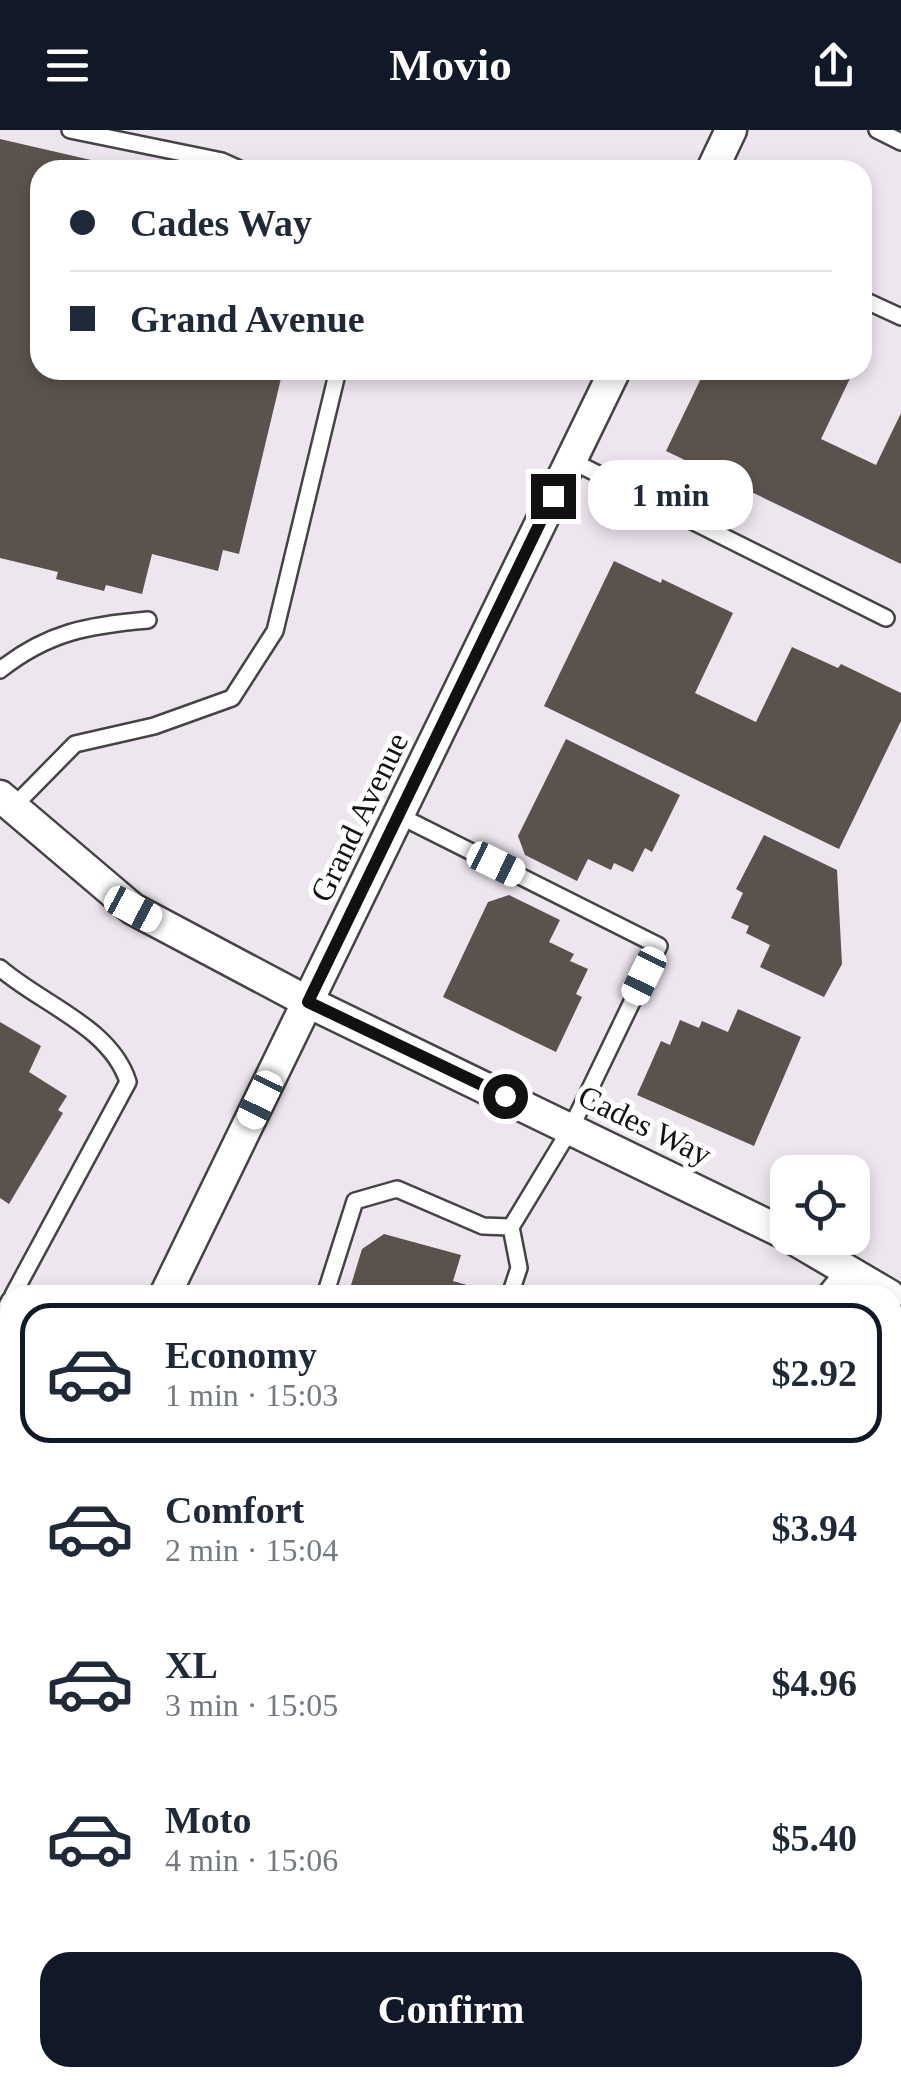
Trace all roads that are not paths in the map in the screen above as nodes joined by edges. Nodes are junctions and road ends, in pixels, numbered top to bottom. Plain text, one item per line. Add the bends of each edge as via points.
1 (70, 130) edge
2 (730, 130) edge
3 (877, 130) edge
4 (901, 142) edge
5 (217, 160) edge
6 (716, 160) edge
7 (872, 303) edge
8 (901, 317) edge
9 (336, 380) edge
10 (609, 380) edge
11 (570, 460) junction
12 (886, 618) dead end
13 (148, 620) dead end
14 (0, 670) edge
15 (7, 802) edge
16 (398, 816) junction
17 (0, 968) edge
18 (308, 1002) junction
19 (570, 1128) junction
20 (770, 1226) edge
21 (512, 1227) junction
22 (822, 1255) edge
23 (845, 1269) junction
24 (18, 1285) edge
25 (171, 1285) edge
26 (329, 1285) edge
27 (513, 1285) edge
28 (832, 1285) edge
29 (872, 1285) edge

1 - 5 lane
2 - 6 street
3 - 4 lane
7 - 8 lane
9 - 15 lane via 275,631 232,698 75,744
10 - 11 street, Grand Avenue
11 - 12 lane
11 - 16 street, Grand Avenue
13 - 14 lane via 57,635
15 - 18 street, Cades Way via 133,909
16 - 18 street, Grand Avenue
16 - 19 lane via 659,946
17 - 24 lane via 99,1038 128,1082
18 - 19 street, Cades Way
18 - 25 street, Grand Avenue
19 - 20 street, Cades Way
19 - 21 lane
21 - 26 lane via 483,1226 396,1189 355,1201
21 - 27 lane via 519,1268
22 - 23 street, Cades Way
23 - 28 lane
23 - 29 street, Cades Way

